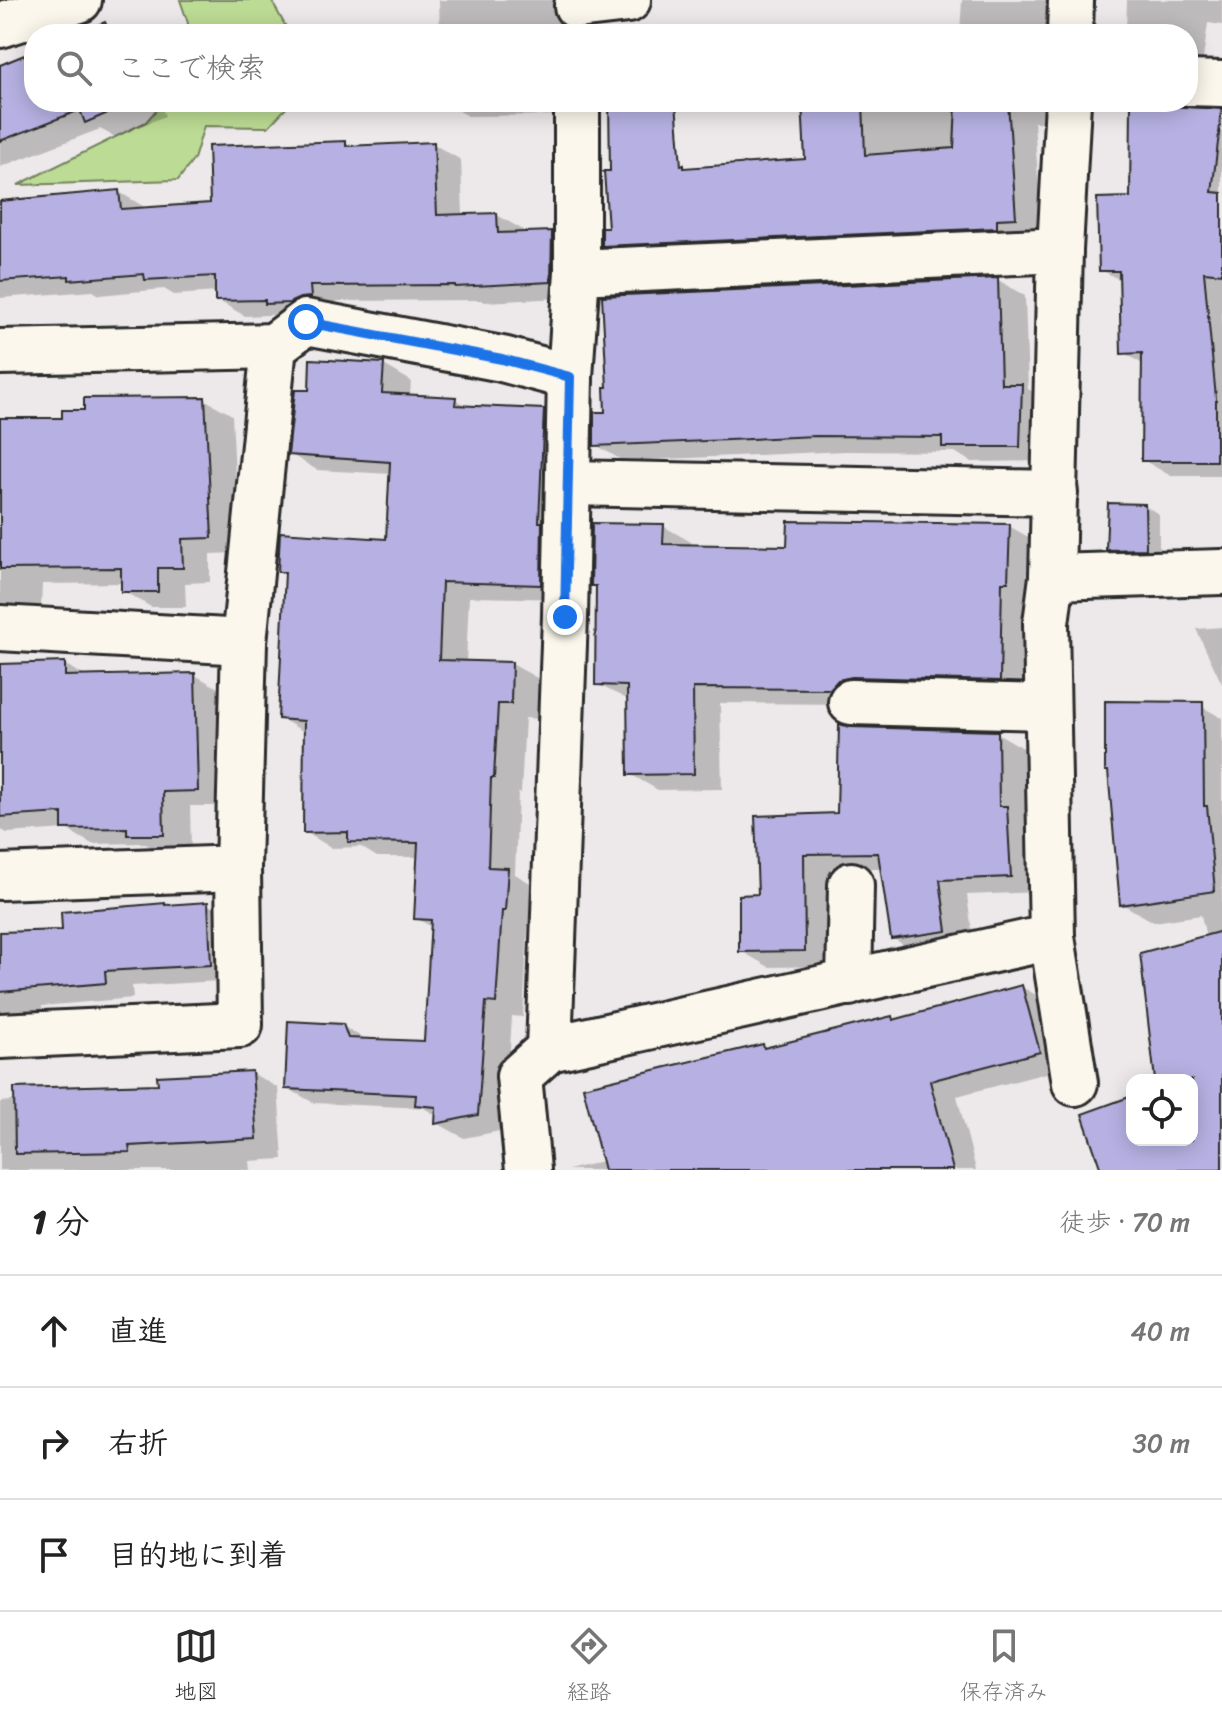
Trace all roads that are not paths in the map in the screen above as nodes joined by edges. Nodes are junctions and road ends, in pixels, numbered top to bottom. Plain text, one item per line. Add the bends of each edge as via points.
1 (79, 0) edge
2 (628, 0) edge
3 (1071, 0) edge
4 (577, 13) edge
5 (1070, 24) edge
6 (0, 25) edge
7 (1198, 83) edge
8 (1222, 84) edge
9 (577, 112) edge
10 (1067, 112) edge
11 (1060, 250) junction
12 (577, 272) junction
13 (274, 346) junction
14 (0, 352) edge
15 (570, 377) junction
16 (569, 483) junction
17 (1055, 493) junction
18 (1222, 572) edge
19 (1052, 577) junction
20 (0, 628) edge
21 (244, 642) junction
22 (851, 702) dead end
23 (1047, 707) junction
24 (238, 868) junction
25 (0, 877) edge
26 (851, 885) dead end
27 (1052, 937) junction
28 (849, 983) junction
29 (0, 1036) edge
30 (549, 1049) junction
31 (1075, 1083) dead end
32 (528, 1170) edge

1 - 6 street
2 - 4 street
3 - 5 street
7 - 8 street
9 - 12 street
10 - 11 street
11 - 12 street
11 - 17 street
12 - 15 street
13 - 14 street
13 - 15 street via 306,322
13 - 21 street
15 - 16 street
16 - 17 street
16 - 30 street
17 - 19 street
18 - 19 street
19 - 23 street via 1046,623
20 - 21 street
21 - 24 street
22 - 23 street
23 - 27 street
24 - 25 street
24 - 29 street via 240,1025
26 - 28 street
27 - 28 street
27 - 31 street
28 - 30 street
30 - 32 street via 519,1076

